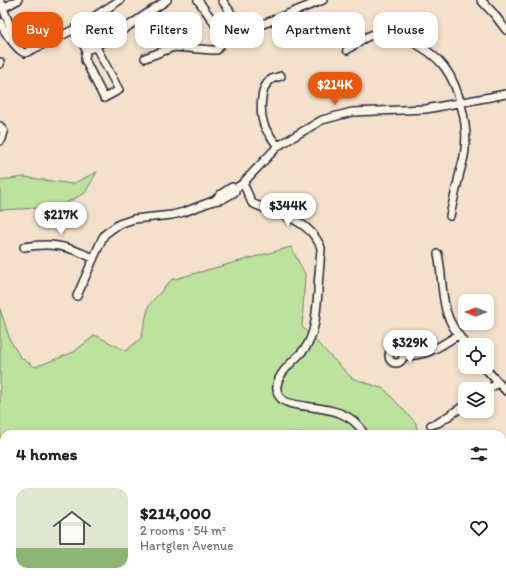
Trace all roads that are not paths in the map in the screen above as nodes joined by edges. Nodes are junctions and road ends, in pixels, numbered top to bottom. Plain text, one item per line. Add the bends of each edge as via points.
1 (0, 0) edge
2 (18, 0) edge
3 (120, 0) edge
4 (166, 0) edge
5 (198, 0) edge
6 (222, 0) edge
7 (323, 0) edge
8 (481, 0) edge
9 (3, 11) edge
10 (101, 12) edge
11 (0, 22) edge
12 (127, 27) edge
13 (506, 30) edge
14 (71, 31) edge
15 (10, 38) junction
16 (93, 48) edge
17 (97, 48) edge
18 (86, 50) joint
19 (347, 50) dead end
20 (145, 58) dead end
21 (281, 76) dead end
22 (506, 94) edge
23 (461, 103) junction
24 (0, 126) edge
25 (0, 140) edge
26 (278, 146) junction
27 (243, 183) junction
28 (450, 216) dead end
29 (24, 247) dead end
30 (438, 254) dead end
31 (93, 258) junction
32 (77, 296) dead end
33 (458, 335) junction
34 (460, 338) edge
35 (403, 356) dead end
36 (490, 374) edge
37 (498, 383) junction
38 (494, 386) edge
39 (506, 390) edge
40 (458, 410) edge
41 (431, 425) dead end
42 (361, 430) edge

1 - 9 street
2 - 9 street
3 - 10 street
4 - 12 street
5 - 20 street via 221,36 219,48 212,50 174,47
6 - 7 street via 243,30 248,30
8 - 13 street
9 - 15 street via 11,29
11 - 15 street
14 - 15 street via 25,53 20,52
16 - 18 street
17 - 18 street via 119,90 104,98 85,60
19 - 23 street via 362,38 381,33 415,44 448,70
21 - 26 street via 268,82 263,92 261,107 264,124
22 - 23 street
23 - 26 street via 417,110 344,114 322,120
23 - 28 street via 465,122 465,149
24 - 25 street via 4,132
26 - 27 street
27 - 31 street via 200,207 177,214 124,221 105,234
27 - 42 street via 258,206 300,223 310,230 321,247 312,334 305,348 285,368 278,382 278,394 281,400 288,404 341,413 351,418
29 - 31 street via 63,246
30 - 33 street via 446,310
31 - 32 street
33 - 34 street
33 - 35 street via 425,354
36 - 37 street
37 - 38 street
37 - 39 street
40 - 41 street

